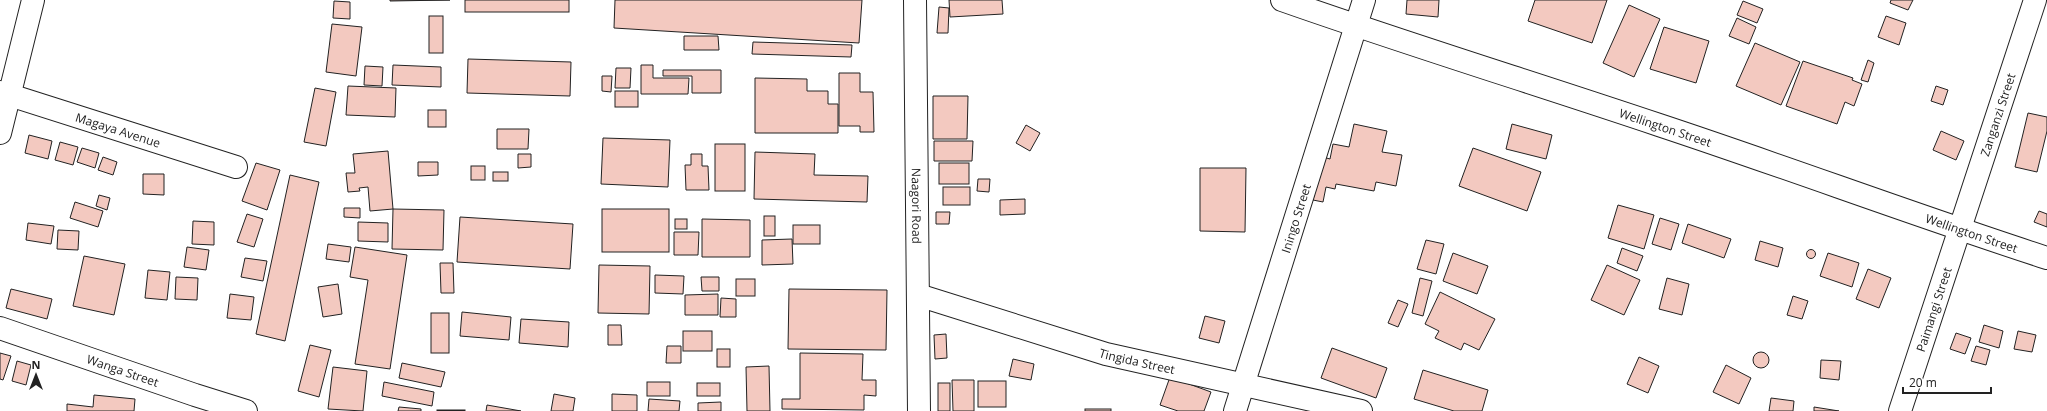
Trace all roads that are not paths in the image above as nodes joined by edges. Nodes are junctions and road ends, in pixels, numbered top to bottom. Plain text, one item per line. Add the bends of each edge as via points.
1 (33, 0) edge
2 (915, 0) edge
3 (1282, 0) edge
4 (1364, 0) edge
5 (2035, 0) edge
6 (1356, 26) junction
7 (5, 94) edge
8 (0, 134) edge
9 (236, 167) dead end
10 (1959, 230) junction
11 (2047, 258) edge
12 (918, 295) junction
13 (0, 328) edge
14 (1243, 386) junction
15 (246, 411) edge
16 (919, 411) edge
17 (1235, 411) edge
18 (1361, 411) edge
19 (1900, 411) edge

1 - 7 street
2 - 12 street, Naagori Road
3 - 6 street, Wellington Street
4 - 6 street, Iningo Street
5 - 10 street, Zanganzi Street
6 - 10 street, Wellington Street via 1660,125
6 - 14 street, Iningo Street
7 - 8 street
7 - 9 street, Magaya Avenue
10 - 11 street, Wellington Street
10 - 19 street, Paimangi Street
12 - 14 street, Tingida Street via 1106,354
12 - 16 street, Naagori Road
13 - 15 street, Wanga Street via 195,396
14 - 17 street, Iningo Street
14 - 18 street, Tingida Street

